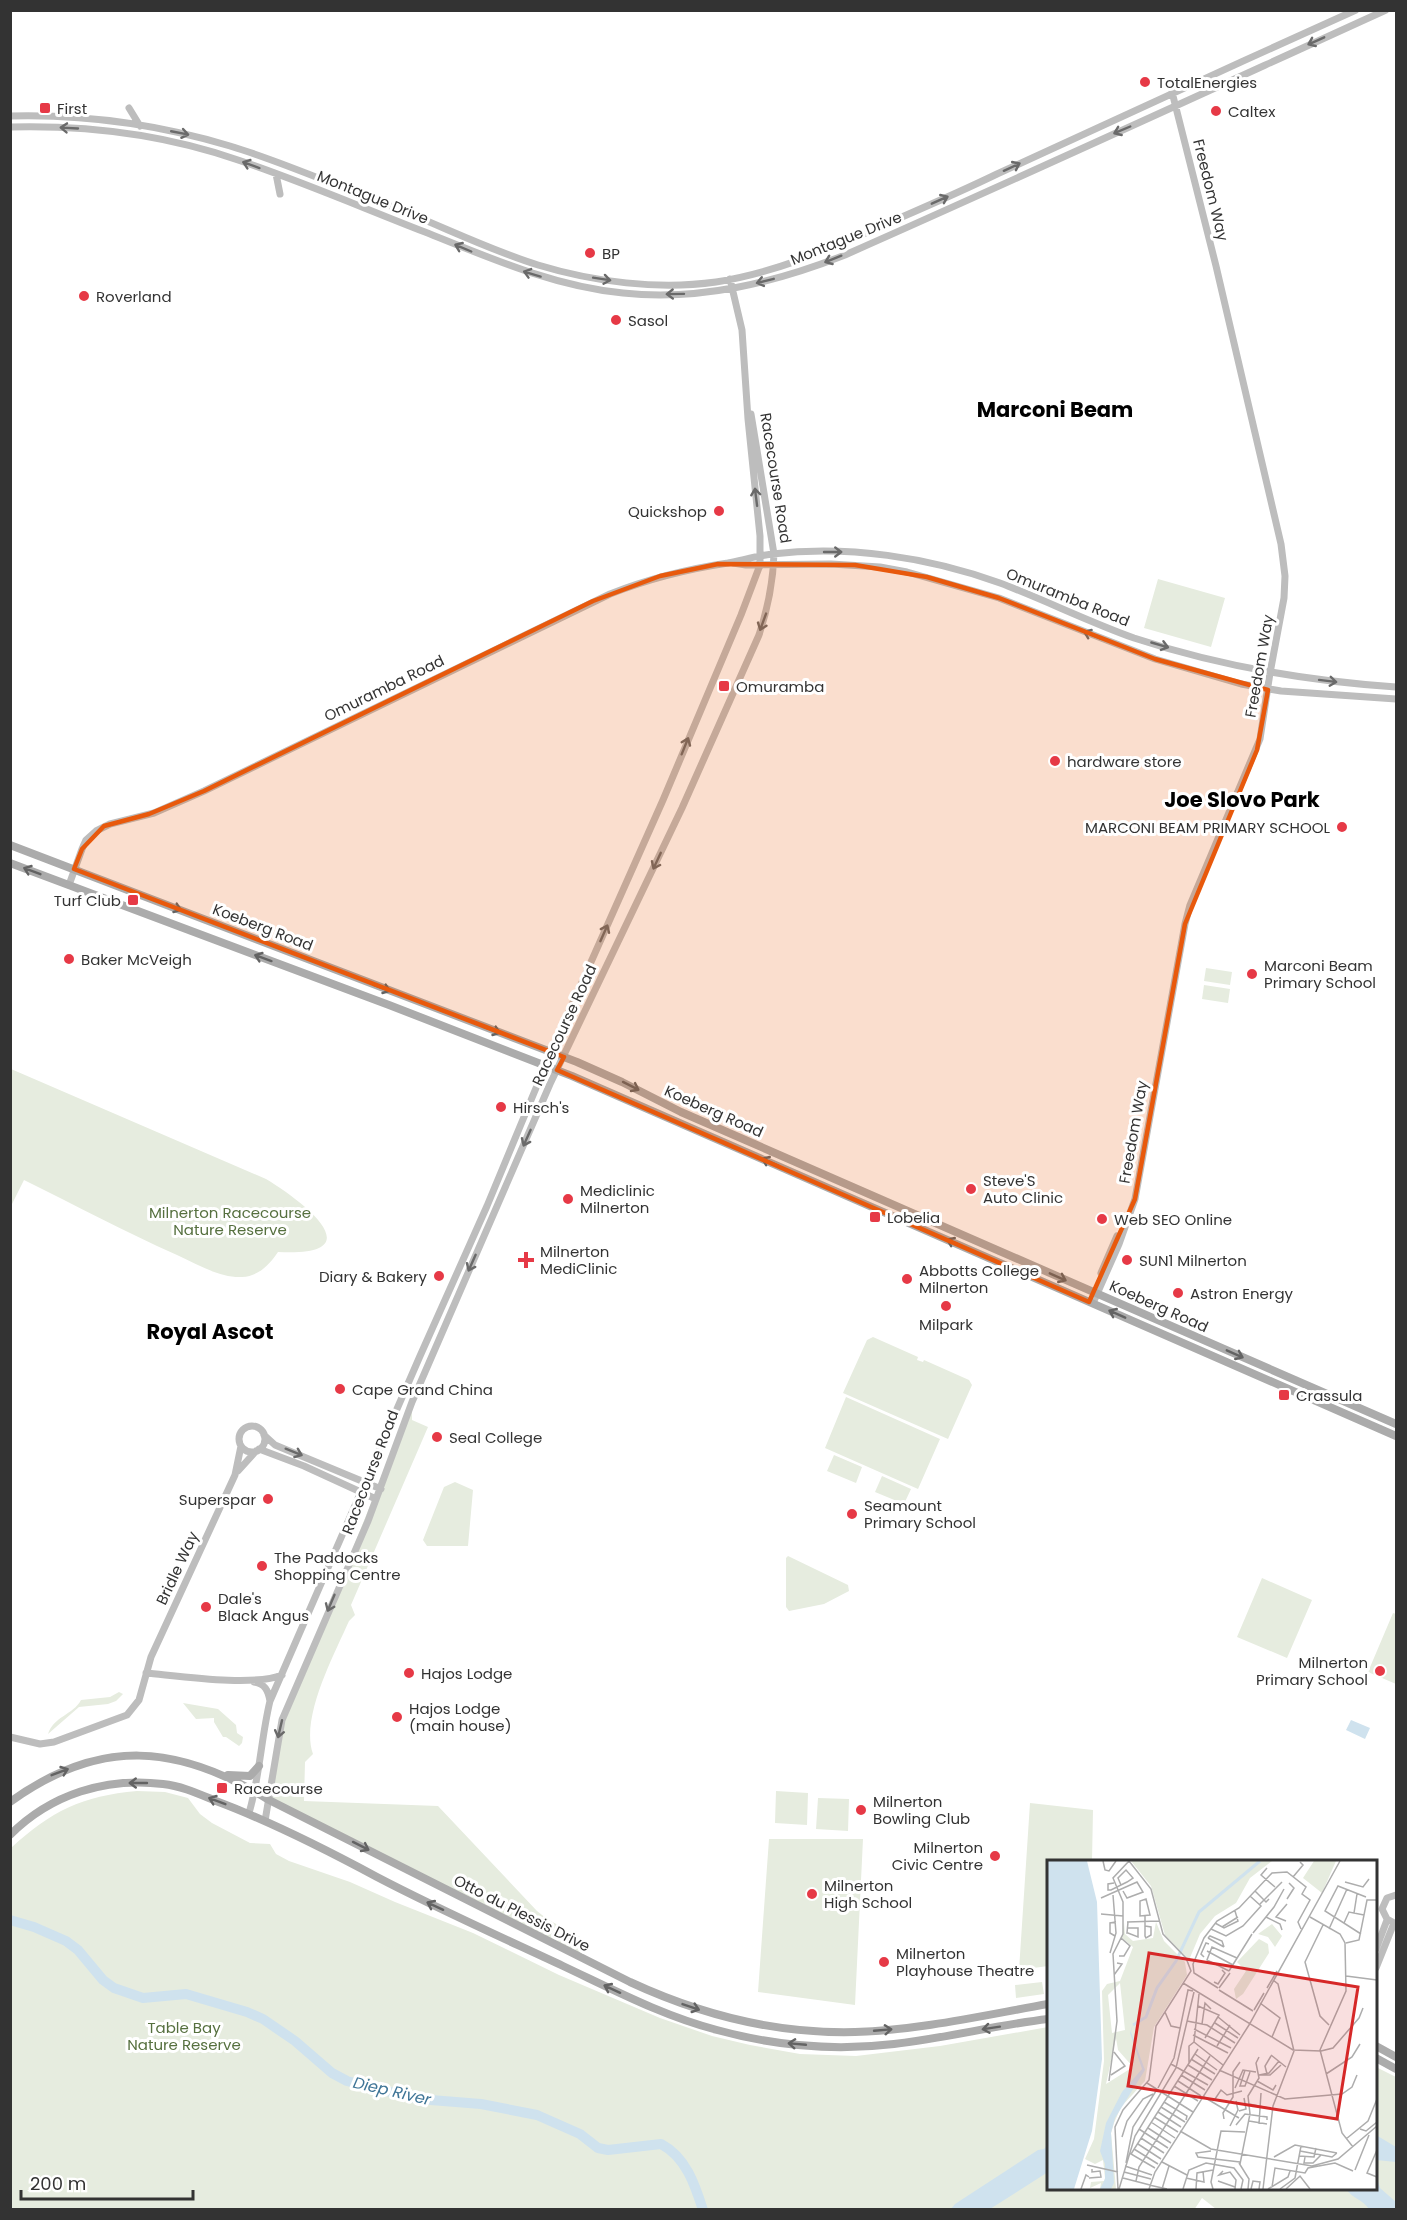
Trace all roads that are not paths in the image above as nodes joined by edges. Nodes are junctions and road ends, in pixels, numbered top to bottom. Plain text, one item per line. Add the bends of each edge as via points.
1 (1356, 10) edge
2 (1386, 10) edge
3 (1172, 92) junction
4 (1176, 107) junction
5 (129, 108) dead end
6 (10, 116) edge
7 (140, 126) junction
8 (10, 127) edge
9 (276, 174) junction
10 (280, 194) dead end
11 (730, 279) junction
12 (733, 289) junction
13 (745, 368) junction
14 (774, 554) junction
15 (761, 555) junction
16 (729, 562) junction
17 (760, 565) junction
18 (774, 565) junction
19 (1270, 673) junction
20 (1396, 687) edge
21 (1268, 690) junction
22 (1396, 699) edge
23 (10, 845) edge
24 (10, 863) edge
25 (74, 869) junction
26 (69, 885) junction
27 (551, 1052) junction
28 (564, 1057) junction
29 (546, 1065) junction
30 (557, 1070) junction
31 (1095, 1293) junction
32 (1091, 1302) junction
33 (1396, 1425) edge
34 (264, 1435) junction
35 (1396, 1436) edge
36 (241, 1446) junction
37 (258, 1450) junction
38 (235, 1476) junction
39 (365, 1482) junction
40 (381, 1489) junction
41 (361, 1492) junction
42 (376, 1499) junction
43 (146, 1673) junction
44 (282, 1675) junction
45 (249, 1680) junction
46 (270, 1701) junction
47 (10, 1737) edge
48 (259, 1766) junction
49 (221, 1774) junction
50 (255, 1792) junction
51 (269, 1800) junction
52 (10, 1802) edge
53 (249, 1813) junction
54 (264, 1821) junction
55 (10, 1835) edge
56 (1396, 1895) edge
57 (1393, 1922) edge
58 (1377, 1947) edge
59 (1377, 1965) edge
60 (1047, 2004) edge
61 (1047, 2019) edge
62 (1377, 2046) edge
63 (1396, 2056) edge
64 (1377, 2059) edge
65 (1396, 2069) edge

1 - 3 main road, Montague Drive
2 -> 4 main road, Montague Drive
3 - 4 main road, Freedom Way
11 -> 3 main road, Montague Drive via 823,252
4 -> 12 main road, Montague Drive via 845,255
4 - 19 main road, Freedom Way via 1283,552 1284,598
5 - 7 main road
6 - 7 main road, Montague Drive via 62,116
7 -> 11 main road, Montague Drive via 232,147 510,255 573,274 667,284
9 -> 8 main road, Montague Drive via 187,145 126,133
9 - 10 main road
12 -> 9 main road, Montague Drive via 646,294 546,278 483,257
11 - 12 main road, Racecourse Road
12 - 13 main road, Racecourse Road
13 - 14 main road, Racecourse Road
15 -> 13 main road, Racecourse Road
14 - 15 main road, Omuramba Road
14 - 18 main road, Racecourse Road
14 -> 19 main road, Omuramba Road via 853,552 935,565 998,583 1134,638
15 - 16 main road, Omuramba Road
15 - 17 main road, Racecourse Road
16 - 17 main road, Omuramba Road
16 - 25 main road, Omuramba Road via 660,576 592,601 191,797 107,825 86,840
17 - 18 main road, Omuramba Road
27 -> 17 main road, Racecourse Road via 663,800
21 -> 18 main road, Omuramba Road via 1155,659 999,598 927,577 880,567
18 -> 28 main road, Racecourse Road via 767,610 754,646 686,801
19 -> 20 main road, Omuramba Road
19 - 21 main road, Freedom Way
21 - 22 main road, Omuramba Road
21 - 31 main road, Freedom Way via 1257,750 1185,924 1134,1199
23 - 25 main road, Koeberg Road
26 -> 24 main road, Koeberg Road
25 - 26 main road, Omuramba Road
25 -> 27 main road, Koeberg Road
29 -> 26 main road, Koeberg Road
27 - 28 main road, Koeberg Road
27 - 29 main road, Racecourse Road
28 - 30 main road, Racecourse Road
28 -> 31 main road, Koeberg Road
29 - 30 main road, Koeberg Road
29 - 39 main road, Racecourse Road
32 -> 30 main road, Koeberg Road
30 -> 40 main road, Racecourse Road via 412,1402
31 - 32 main road, Freedom Way
31 -> 33 main road, Koeberg Road
35 -> 32 main road, Koeberg Road
34 - 36 main road via 257,1427 246,1427 239,1436
34 - 37 main road
34 -> 39 main road via 274,1445
36 - 37 main road via 248,1451
36 - 38 main road, Bridle Way
37 - 38 main road, Bridle Way
37 - 41 main road
38 - 43 main road, Bridle Way
39 - 40 main road
39 - 41 main road, Racecourse Road
40 - 42 main road, Racecourse Road
41 - 42 main road
41 - 44 main road, Racecourse Road
42 -> 51 main road, Racecourse Road via 282,1720
43 - 45 main road
43 - 47 main road, Bridle Way via 139,1700 128,1715 54,1742 40,1744
44 - 45 main road
44 - 46 main road, Racecourse Road
45 - 46 main road via 264,1685
46 - 48 main road, Racecourse Road
48 - 49 main road via 248,1776
48 - 50 main road, Racecourse Road
49 - 50 main road, Otto du Plessis Drive
52 -> 49 main road, Otto du Plessis Drive via 57,1773 108,1758 166,1758
50 - 51 main road, Otto du Plessis Drive
50 - 53 main road, Racecourse Road
51 - 54 main road, Racecourse Road
51 -> 60 main road, Otto du Plessis Drive via 630,1982 725,2018 789,2029 855,2032 906,2028
53 - 54 main road, Otto du Plessis Drive
53 -> 55 main road, Otto du Plessis Drive via 181,1787 138,1782 88,1788 64,1797 41,1809
61 -> 54 main road, Otto du Plessis Drive via 853,2047 783,2043 718,2030 666,2014 624,1995
56 - 57 main road via 1387,1898 1383,1905 1383,1913
57 - 58 main road
57 - 59 main road
62 - 63 main road
64 - 65 main road

